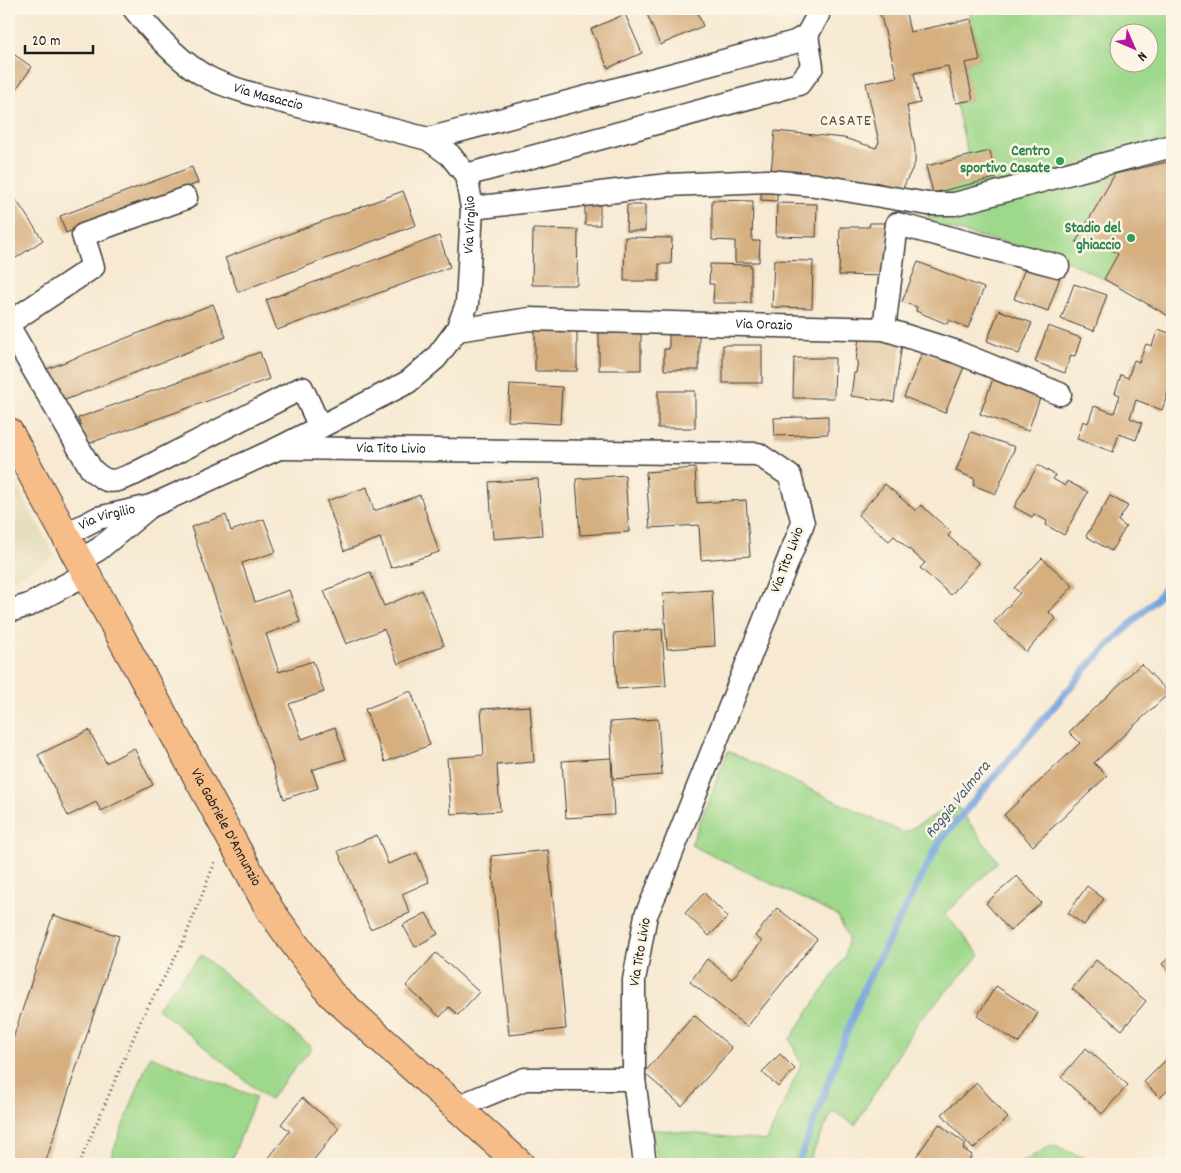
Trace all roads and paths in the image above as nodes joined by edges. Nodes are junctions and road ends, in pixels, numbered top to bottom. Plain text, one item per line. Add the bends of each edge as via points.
1 (134, 9) edge
2 (817, 9) edge
3 (807, 35) junction
4 (428, 139) junction
5 (1172, 146) edge
6 (466, 175) junction
7 (186, 198) dead end
8 (472, 208) junction
9 (1058, 266) dead end
10 (9, 325) edge
11 (884, 329) junction
12 (457, 330) junction
13 (1060, 394) dead end
14 (320, 427) junction
15 (9, 432) edge
16 (279, 448) junction
17 (151, 506) junction
18 (65, 535) junction
19 (82, 568) junction
20 (9, 611) edge
21 (227, 832) junction
22 (634, 1079) junction
23 (456, 1107) junction
24 (79, 1164) edge
25 (520, 1164) edge
26 (645, 1164) edge

1 - 4 street, Via Masaccio via 188,64 228,87
2 - 3 street via 818,15
3 - 4 street via 795,42
3 - 6 street via 812,67 799,84
4 - 6 street, Via Virgilio via 450,155
5 - 8 street via 955,204 928,204 816,185 767,181 668,185
6 - 8 street, Via Virgilio
7 - 10 street via 83,236 93,267
8 - 12 street, Via Virgilio via 467,304
9 - 11 street via 897,224
10 - 14 street via 91,470 101,479 113,482 134,474 302,388
11 - 12 street, Via Orazio via 530,319
11 - 13 street, Via Orazio via 954,351
12 - 14 street, Via Virgilio via 436,358 408,382
14 - 16 street, Via Virgilio
15 - 18 main road, Via Gabriele D'Annunzio
16 - 17 street, Via Virgilio
16 - 22 street, Via Tito Livio via 758,454 790,476 803,523 646,915 634,980
17 - 18 street, Via Virgilio via 98,518
17 - 19 street, Via Virgilio via 99,549
18 - 19 main road, Via Gabriele D'Annunzio
19 - 20 street, Via Virgilio via 29,605
19 - 21 main road, Via Gabriele D'Annunzio
21 - 23 main road, Via Gabriele D'Annunzio via 270,910 331,994
21 - 24 path via 183,943 142,1018
22 - 23 street via 525,1079
22 - 26 street, Via Tito Livio
23 - 25 main road, Via Gabriele D'Annunzio

